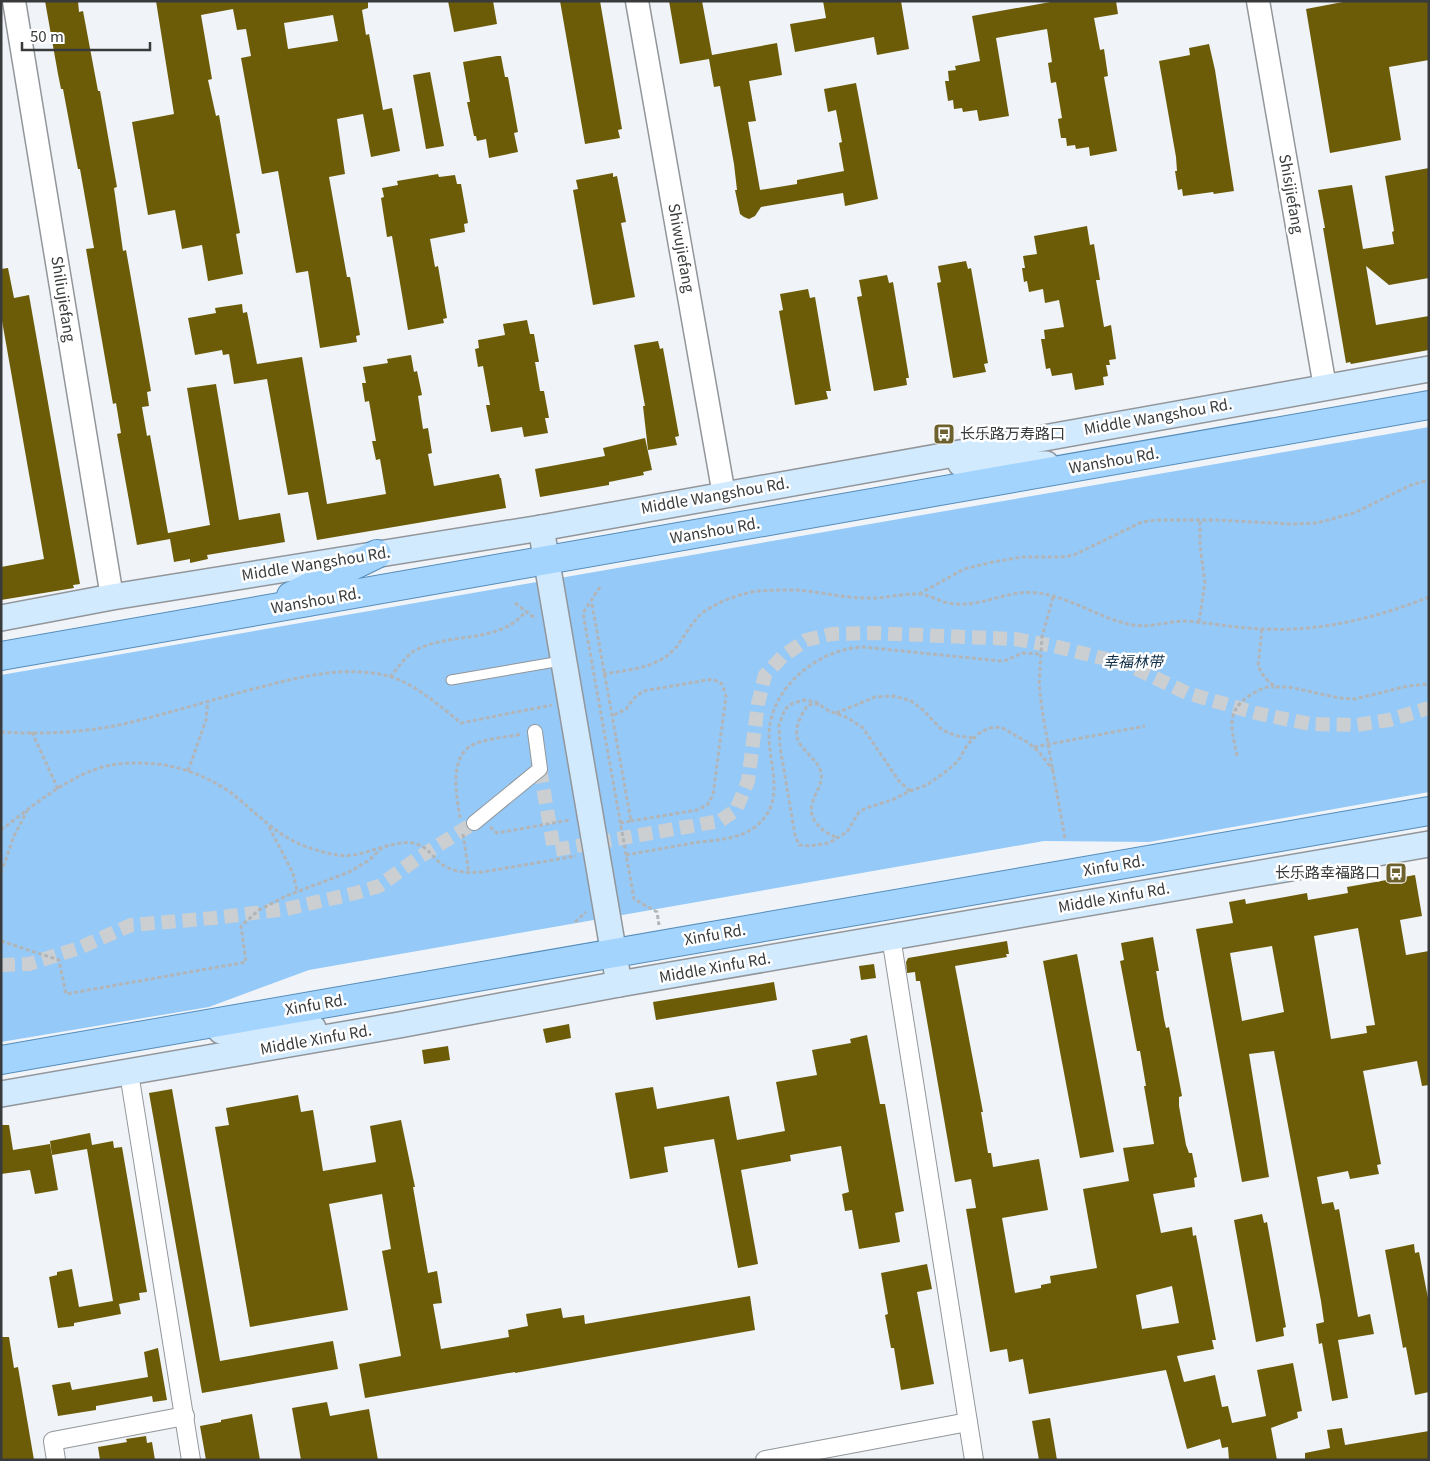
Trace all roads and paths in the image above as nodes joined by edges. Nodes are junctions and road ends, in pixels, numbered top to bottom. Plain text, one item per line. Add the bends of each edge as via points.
1 (14, 1) edge
2 (637, 1) edge
3 (1258, 1) edge
4 (1429, 369) edge
5 (1325, 387) junction
6 (1429, 405) edge
7 (895, 464) junction
8 (1094, 464) junction
9 (1429, 480) edge
10 (724, 494) junction
11 (1200, 520) junction
12 (541, 528) junction
13 (377, 554) junction
14 (547, 560) junction
15 (600, 586) dead end
16 (918, 594) junction
17 (112, 597) junction
18 (1053, 597) junction
19 (1429, 597) edge
20 (591, 603) junction
21 (263, 610) junction
22 (526, 611) dead end
23 (1, 618) edge
24 (1199, 622) junction
25 (1262, 629) junction
26 (1041, 654) junction
27 (1, 656) edge
28 (564, 660) junction
29 (604, 674) junction
30 (390, 677) junction
31 (451, 680) dead end
32 (1429, 684) edge
33 (1277, 688) junction
34 (208, 701) junction
35 (819, 704) junction
36 (553, 705) dead end
37 (836, 713) junction
38 (614, 715) dead end
39 (1145, 726) dead end
40 (1, 732) edge
41 (32, 732) junction
42 (535, 732) joint
43 (975, 738) junction
44 (1048, 744) junction
45 (1033, 747) junction
46 (1237, 756) dead end
47 (1053, 770) junction
48 (188, 771) junction
49 (58, 789) junction
50 (910, 791) junction
51 (27, 810) junction
52 (1429, 811) edge
53 (460, 819) dead end
54 (573, 819) dead end
55 (631, 821) junction
56 (620, 823) junction
57 (267, 824) junction
58 (468, 826) joint
59 (1, 830) edge
60 (497, 833) dead end
61 (839, 838) junction
62 (1065, 838) dead end
63 (1429, 844) edge
64 (383, 848) junction
65 (626, 855) junction
66 (580, 856) dead end
67 (1, 873) edge
68 (469, 873) junction
69 (297, 891) junction
70 (891, 937) junction
71 (1, 941) edge
72 (663, 944) junction
73 (614, 953) junction
74 (620, 984) junction
75 (399, 1025) junction
76 (158, 1032) junction
77 (1, 1060) edge
78 (129, 1073) junction
79 (1, 1094) edge
80 (185, 1416) junction
81 (968, 1422) junction
82 (56, 1460) edge
83 (191, 1460) edge
84 (764, 1460) edge
85 (974, 1460) edge

1 - 17 street, Shiliujiefang
2 - 10 street, Shiwujiefang
3 - 5 street, Shisijiefang
4 - 5 main road, Middle Wangshou Rd.
5 - 7 main road, Middle Wangshou Rd.
6 - 8 main road, Wanshou Rd.
7 - 8 main road
7 - 10 main road, Middle Wangshou Rd.
8 - 14 main road, Wanshou Rd.
9 - 11 path via 1411,485 1354,513 1317,523
10 - 12 main road, Middle Wangshou Rd.
11 - 16 path via 1142,522 1074,555 1022,557 964,569
11 - 24 path via 1204,583
12 - 13 main road, Middle Wangshou Rd.
12 - 14 main road
13 - 17 main road, Middle Wangshou Rd.
13 - 21 main road
14 - 21 main road, Wanshou Rd.
14 - 28 main road
15 - 20 path
16 - 18 path via 959,605 1018,593
16 - 29 path via 868,599 797,590 756,591 719,603 699,615 676,649 663,659 646,666
17 - 23 main road, Middle Wangshou Rd.
18 - 24 path via 1136,626
18 - 26 path via 1042,636
19 - 25 path via 1382,614 1339,624 1307,629
20 - 29 path
20 - 56 path via 584,613
21 - 27 main road, Wanshou Rd.
22 - 30 path via 519,620 500,631 434,643 412,652
24 - 25 path
25 - 33 path via 1258,666 1270,684
26 - 44 path via 1039,685
26 - 65 path via 1022,654 1000,661 863,647 827,656 800,673 779,698 769,734 774,792 772,807 765,818 744,834
28 - 31 lane
28 - 73 main road
29 - 55 path
30 - 34 path via 363,672 331,672
30 - 36 path via 421,692 461,723
32 - 33 path via 1355,699 1289,687
33 - 46 path via 1262,689 1235,709 1231,722
34 - 41 path via 139,721 96,729
34 - 48 path via 206,720
35 - 37 path
35 - 61 path via 808,705 801,714 798,737 821,772 821,782 811,809 814,819 824,832
35 - 61 path via 805,700 785,709 779,725 780,747 799,845 829,843
37 - 43 path via 875,697 894,696 911,701 942,730
37 - 50 path via 863,728 899,781
38 - 55 path via 643,691 713,679 722,684 726,696 713,795 707,805 696,810
39 - 44 path
40 - 41 path
41 - 49 path
42 - 53 path via 479,742 462,755 456,779
42 - 58 street via 540,769
43 - 45 path via 989,728 1001,727
43 - 50 path via 958,761 944,773 927,785
44 - 45 path
44 - 47 path
45 - 47 path
47 - 62 path
48 - 49 path via 148,763 110,765
48 - 57 path via 218,784
49 - 51 path
50 - 61 path via 859,812 847,832
51 - 59 path
51 - 67 path
52 - 72 main road, Xinfu Rd.
54 - 60 path
55 - 56 path
56 - 65 path
57 - 64 path via 285,837 334,856
57 - 69 path via 293,873
58 - 68 path
63 - 70 main road, Middle Xinfu Rd.
64 - 68 path via 404,842 416,843 440,863
64 - 69 path via 349,872
65 - 72 path via 634,899 657,912
66 - 68 path
69 - 71 path via 259,910 241,926 246,962 66,994 59,960
70 - 74 main road, Middle Xinfu Rd.
70 - 81 street
72 - 73 main road, Xinfu Rd.
73 - 74 main road
73 - 76 main road, Xinfu Rd.
74 - 75 main road, Middle Xinfu Rd.
75 - 76 main road
75 - 78 main road, Middle Xinfu Rd.
76 - 77 main road, Xinfu Rd.
78 - 79 main road, Middle Xinfu Rd.
78 - 80 street
80 - 82 street via 53,1441
80 - 83 street
81 - 84 street
81 - 85 street

